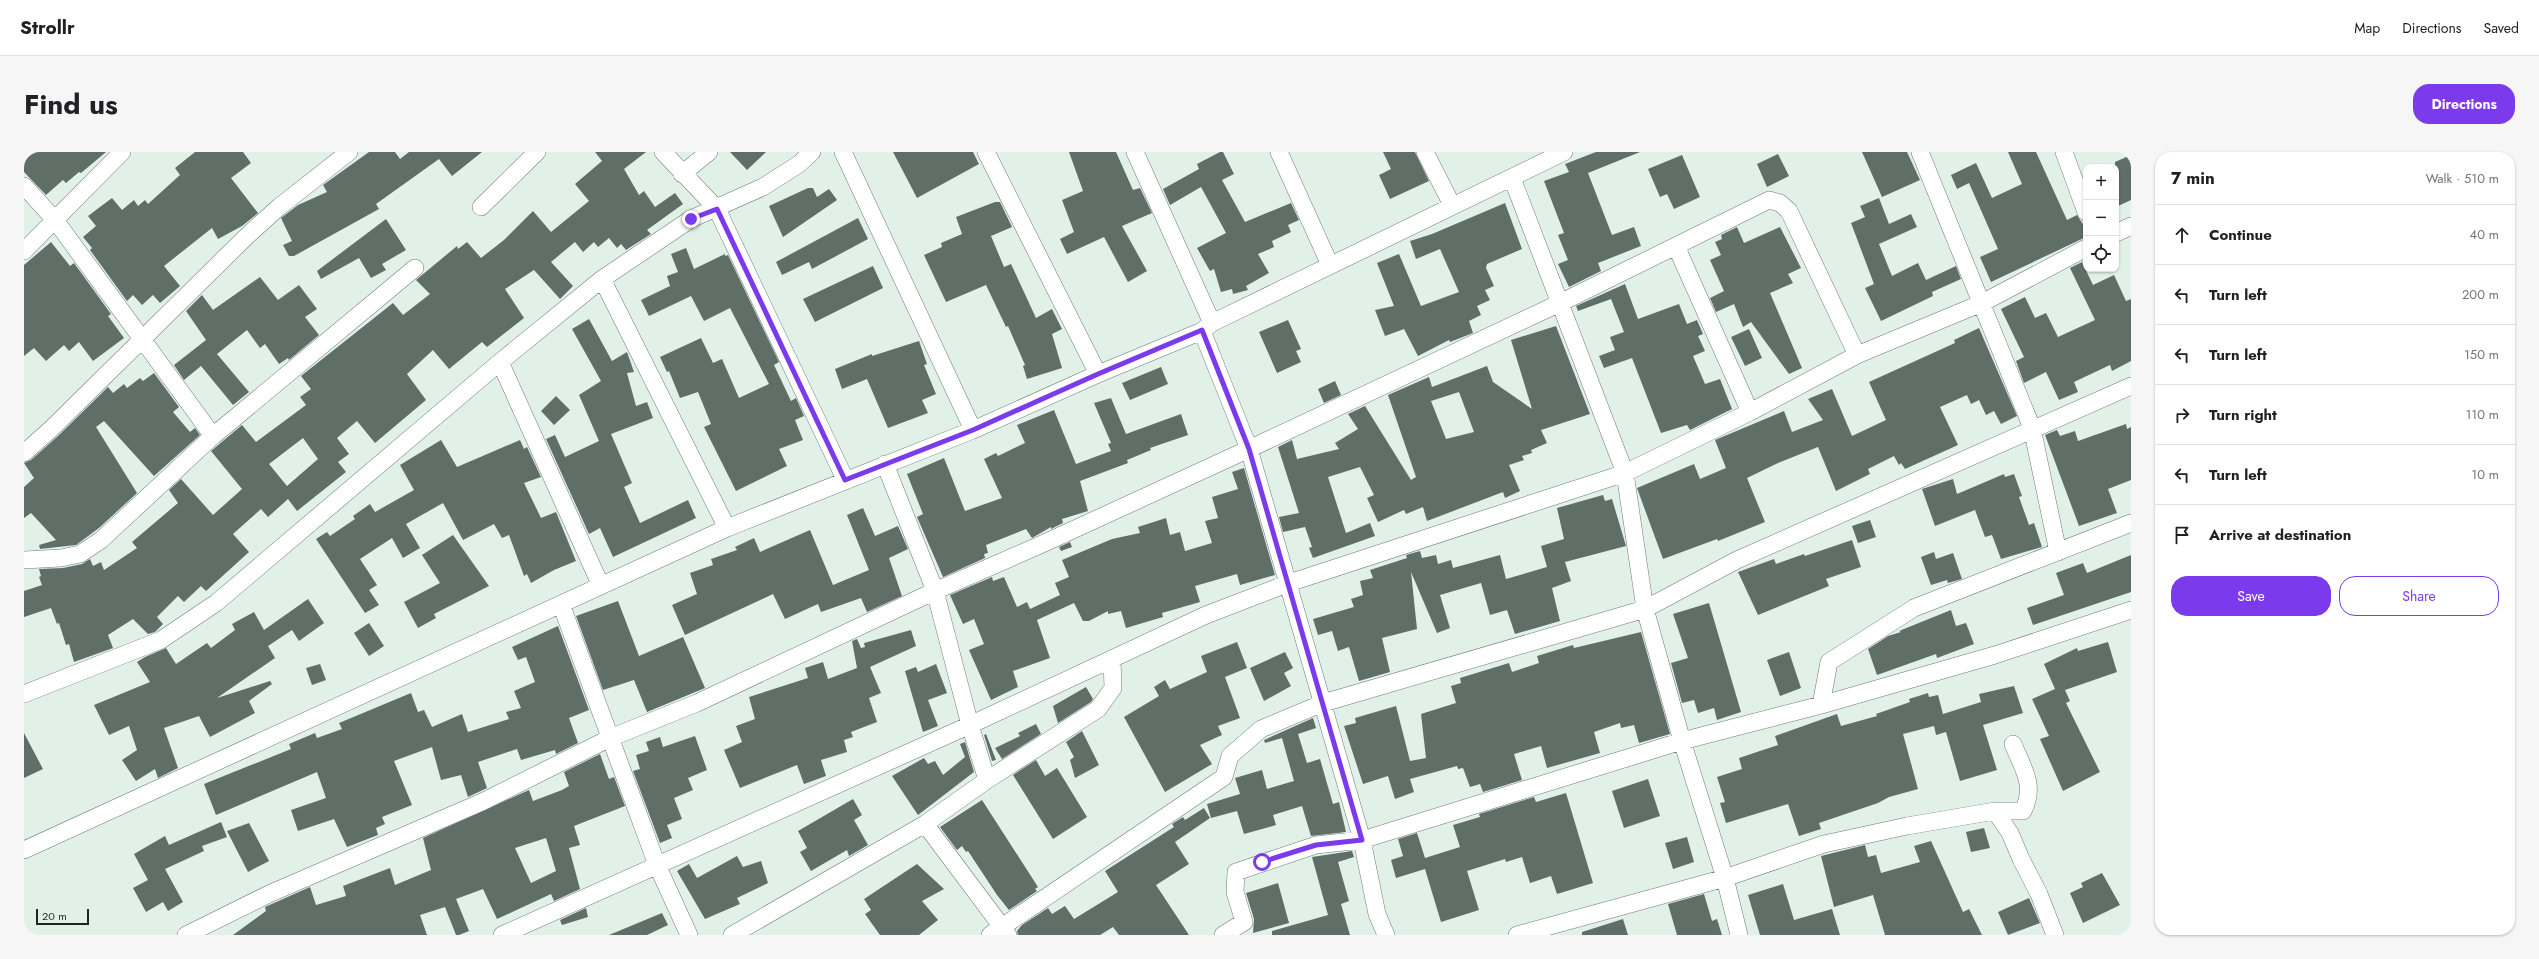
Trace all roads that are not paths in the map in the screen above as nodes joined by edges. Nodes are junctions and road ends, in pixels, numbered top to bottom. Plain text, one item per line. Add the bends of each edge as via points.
1 (122, 152) edge
2 (349, 152) edge
3 (537, 152) edge
4 (663, 152) edge
5 (709, 152) edge
6 (812, 152) edge
7 (843, 152) edge
8 (986, 152) edge
9 (1135, 152) edge
10 (1279, 152) edge
11 (1425, 152) edge
12 (1564, 152) edge
13 (1920, 152) edge
14 (2064, 152) edge
15 (682, 174) junction
16 (1512, 178) junction
17 (24, 186) edge
18 (2083, 204) edge
19 (1452, 205) junction
20 (481, 207) dead end
21 (717, 209) junction
22 (55, 220) junction
23 (2131, 226) edge
24 (2119, 232) edge
25 (1676, 246) junction
26 (2083, 250) edge
27 (24, 251) edge
28 (1330, 265) junction
29 (415, 268) dead end
30 (602, 278) junction
31 (1562, 302) junction
32 (1982, 303) junction
33 (1207, 327) junction
34 (144, 338) junction
35 (1857, 355) junction
36 (500, 362) junction
37 (1098, 374) junction
38 (2131, 386) edge
39 (1750, 412) junction
40 (2032, 428) junction
41 (973, 430) junction
42 (213, 436) junction
43 (1249, 449) junction
44 (24, 452) edge
45 (885, 464) junction
46 (1625, 473) junction
47 (845, 480) junction
48 (2131, 523) edge
49 (727, 528) junction
50 (2058, 552) junction
51 (24, 560) edge
52 (1289, 583) junction
53 (601, 586) junction
54 (935, 591) junction
55 (561, 604) junction
56 (1645, 609) junction
57 (2131, 610) edge
58 (1112, 660) junction
59 (24, 694) edge
60 (1323, 703) junction
61 (1821, 705) junction
62 (970, 725) junction
63 (610, 738) junction
64 (1682, 741) junction
65 (2013, 744) dead end
66 (987, 780) junction
67 (1995, 811) junction
68 (926, 824) junction
69 (1362, 840) junction
70 (24, 850) edge
71 (657, 866) junction
72 (1724, 878) junction
73 (1000, 932) edge
74 (186, 935) edge
75 (502, 935) edge
76 (689, 935) edge
77 (732, 935) edge
78 (1223, 935) edge
79 (1386, 935) edge
80 (1517, 935) edge
81 (1739, 935) edge
82 (2055, 935) edge

1 - 22 street
2 - 34 street via 279,207
3 - 20 street
4 - 15 street
5 - 15 street
6 - 21 street via 799,164 764,187
7 - 41 street
8 - 37 street
9 - 33 street
10 - 28 street
11 - 19 street
12 - 16 street
13 - 32 street
14 - 18 street
15 - 21 street
16 - 19 street
16 - 31 street
17 - 22 street
19 - 28 street
21 - 30 street via 691,219
21 - 47 street
22 - 27 street
22 - 34 street
23 - 24 street
25 - 31 street
25 - 35 street via 1769,200 1780,203 1789,210
25 - 39 street
26 - 32 street
28 - 33 street
29 - 42 street
30 - 36 street
30 - 49 street
31 - 43 street
31 - 46 street
32 - 35 street
32 - 40 street
33 - 37 street
33 - 43 street
34 - 42 street
34 - 44 street
35 - 39 street
36 - 53 street
36 - 59 street via 216,603 161,640
37 - 41 street
38 - 40 street
39 - 46 street
40 - 50 street
40 - 56 street via 1737,560
41 - 45 street
42 - 51 street via 101,540 80,554
43 - 52 street
43 - 54 street via 1040,546
45 - 47 street
45 - 54 street
46 - 52 street
46 - 56 street
47 - 49 street
48 - 50 street
49 - 53 street
50 - 61 street via 1914,608 1855,644 1829,662
52 - 58 street via 1206,615
52 - 60 street
53 - 55 street
54 - 62 street
54 - 63 street via 697,703
55 - 63 street
55 - 70 street
56 - 60 street
56 - 64 street
57 - 61 street via 1995,655
58 - 62 street
58 - 66 street via 1113,688 1098,709
60 - 69 street
60 - 73 street via 1261,729 1230,756 1224,777
61 - 64 street
62 - 66 street
62 - 71 street
63 - 71 street
63 - 74 street via 482,802 271,893
64 - 69 street
64 - 72 street
65 - 67 street via 2029,782 2029,798 2023,811
66 - 68 street
67 - 72 street via 1824,844
67 - 82 street via 2010,833
68 - 73 street
68 - 77 street
69 - 78 street via 1316,845 1236,872 1234,892 1244,922
69 - 79 street via 1377,914
71 - 75 street
71 - 76 street
72 - 80 street
72 - 81 street

